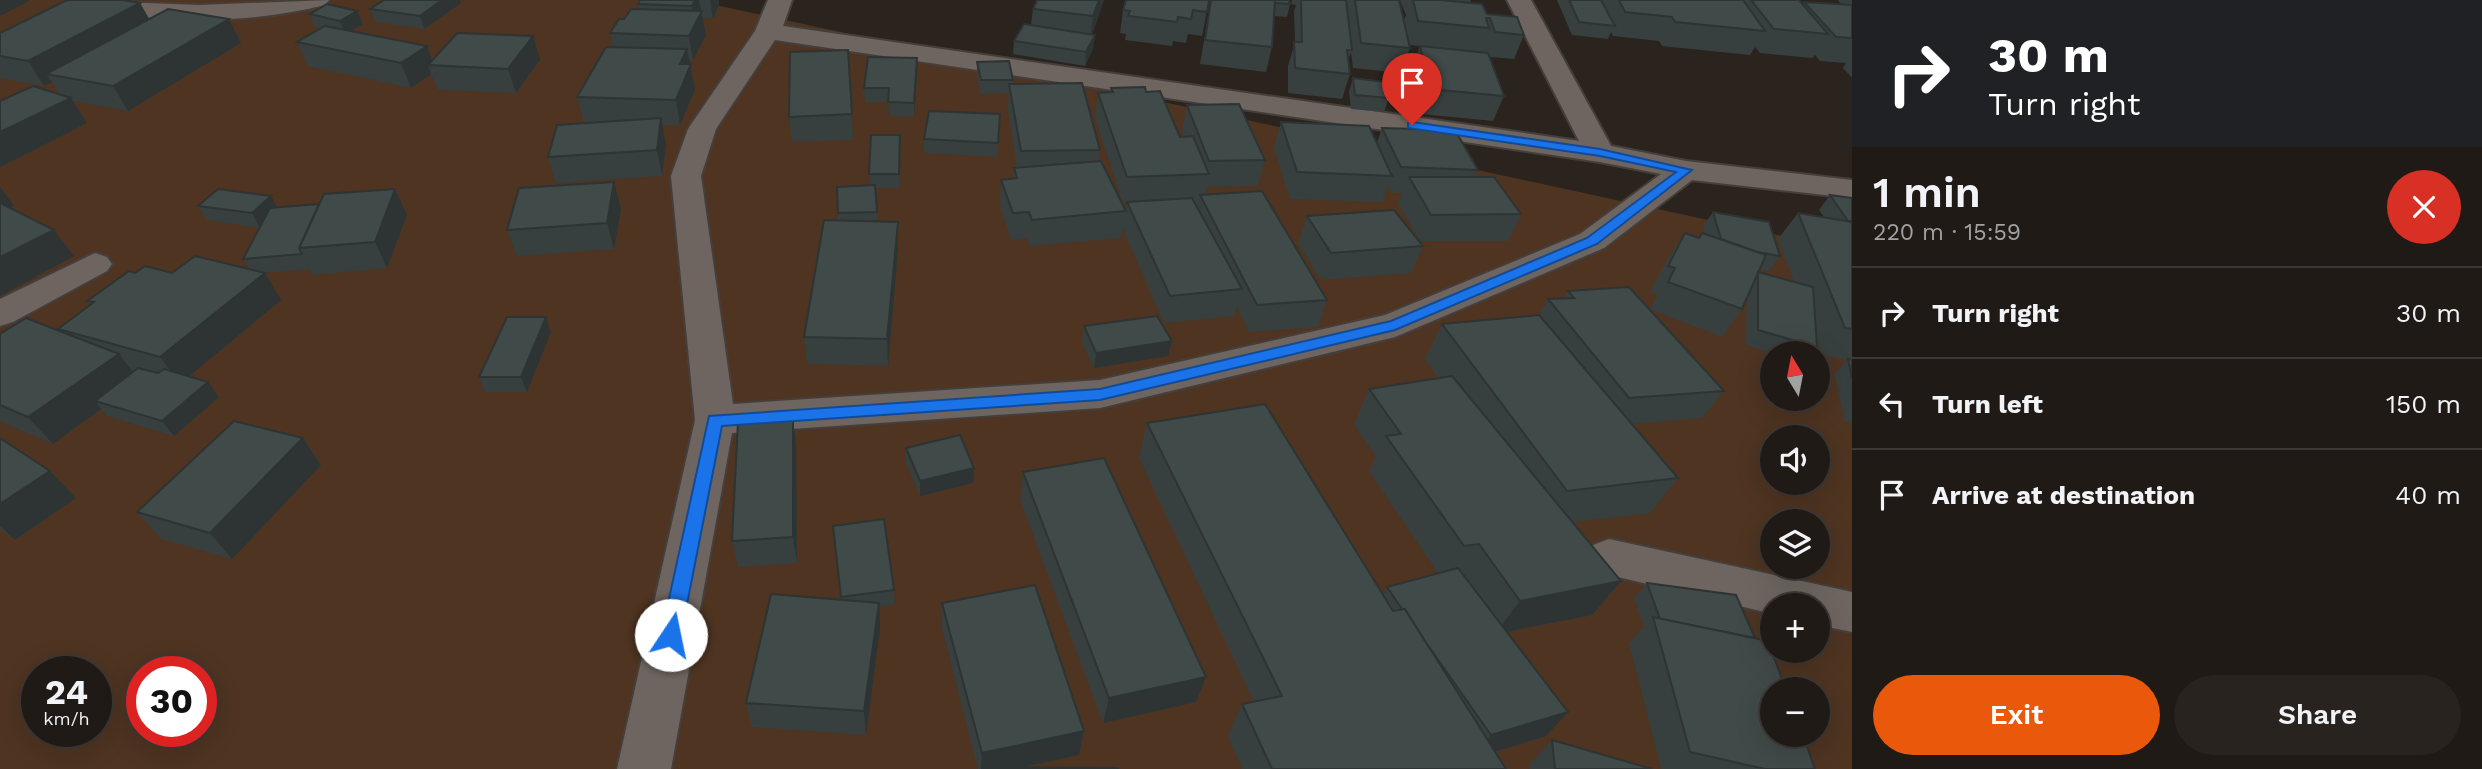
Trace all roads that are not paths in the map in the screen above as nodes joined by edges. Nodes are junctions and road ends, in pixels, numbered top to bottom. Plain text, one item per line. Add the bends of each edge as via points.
1 (80, 0) edge
2 (317, 0) edge
3 (1519, 0) edge
4 (774, 16) edge
5 (1600, 153) junction
6 (1686, 170) junction
7 (1852, 189) edge
8 (95, 264) dead end
9 (0, 314) edge
10 (715, 420) junction
11 (1609, 558) dead end
12 (1852, 612) edge
13 (643, 769) edge

1 - 2 street via 139,9 223,12 283,8
3 - 5 street
4 - 5 street
4 - 10 street via 702,129 687,176
5 - 6 street
6 - 7 street
6 - 10 street via 1592,241 1395,325 1100,394
8 - 9 street
10 - 13 street
11 - 12 street

